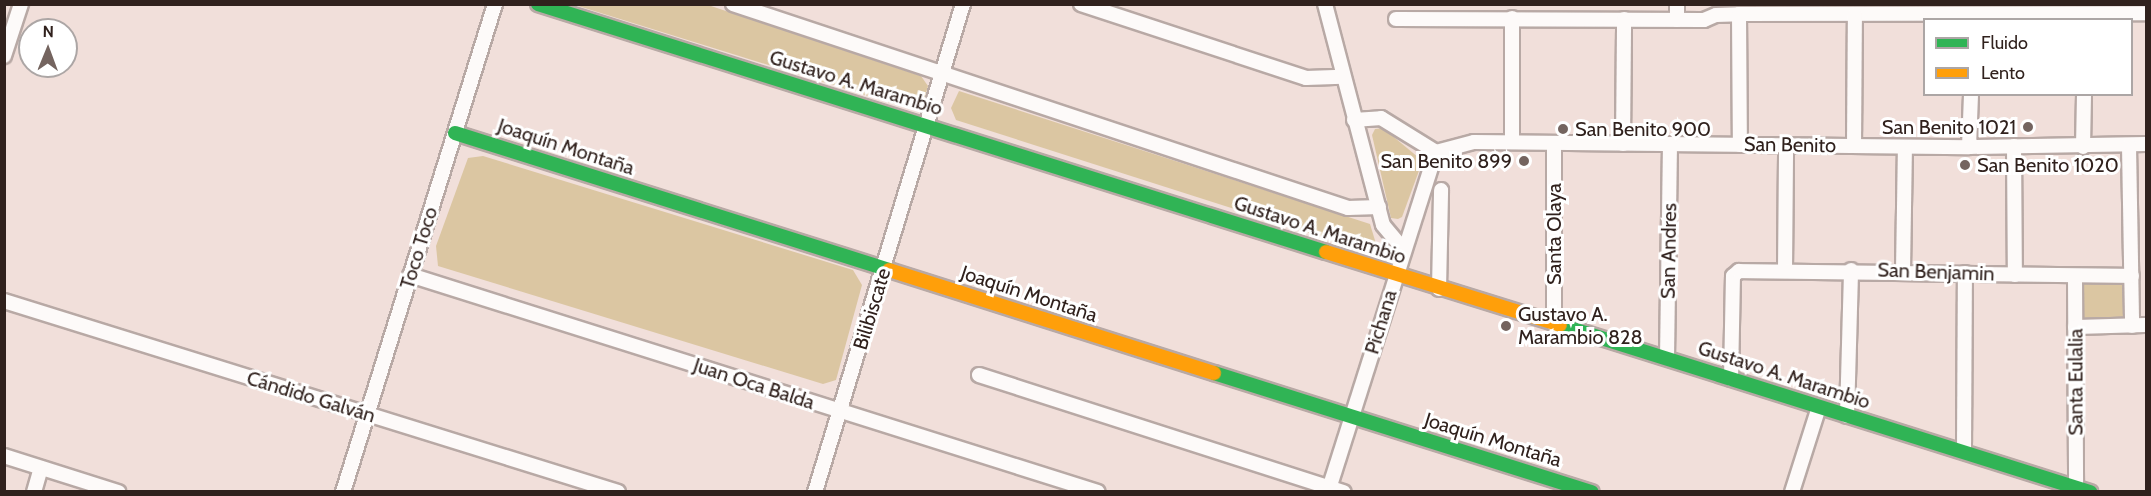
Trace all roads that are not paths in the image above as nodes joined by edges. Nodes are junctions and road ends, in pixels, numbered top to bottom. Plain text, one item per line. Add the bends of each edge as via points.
1 (21, 4) edge
2 (495, 4) edge
3 (538, 4) edge
4 (734, 4) edge
5 (963, 4) edge
6 (1081, 4) edge
7 (1325, 4) edge
8 (1448, 4) edge
9 (1562, 4) edge
10 (1677, 4) edge
11 (1793, 9) edge
12 (1907, 9) edge
13 (2021, 10) edge
14 (2141, 11) edge
15 (1739, 14) junction
16 (1855, 15) junction
17 (2086, 17) edge
18 (1512, 18) junction
19 (1970, 18) edge
20 (1396, 19) dead end
21 (1448, 19) junction
22 (1623, 19) junction
23 (1561, 20) junction
24 (1677, 20) junction
25 (4, 56) edge
26 (943, 73) junction
27 (1342, 77) junction
28 (1971, 96) edge
29 (2084, 96) edge
30 (1354, 120) junction
31 (926, 125) junction
32 (455, 133) junction
33 (1512, 142) junction
34 (1554, 143) junction
35 (1623, 144) junction
36 (1670, 144) junction
37 (2146, 144) edge
38 (1740, 145) junction
39 (1786, 145) junction
40 (1854, 146) junction
41 (2129, 146) junction
42 (1905, 147) junction
43 (1969, 147) junction
44 (2014, 147) junction
45 (2083, 147) junction
46 (1436, 152) junction
47 (1441, 190) dead end
48 (1379, 207) junction
49 (1403, 249) junction
50 (885, 269) junction
51 (1851, 270) junction
52 (1785, 271) junction
53 (1903, 271) junction
54 (1965, 273) junction
55 (1395, 274) junction
56 (2015, 274) junction
57 (410, 275) junction
58 (2075, 276) junction
59 (2132, 276) junction
60 (1439, 289) junction
61 (4, 301) edge
62 (1554, 324) junction
63 (2146, 325) edge
64 (2132, 326) junction
65 (2075, 327) junction
66 (1667, 358) junction
67 (979, 375) dead end
68 (1731, 379) junction
69 (1819, 407) junction
70 (841, 411) junction
71 (367, 414) junction
72 (1352, 416) junction
73 (1847, 416) junction
74 (1964, 451) junction
75 (4, 456) edge
76 (41, 468) junction
77 (2076, 487) junction
78 (1329, 489) edge
79 (34, 492) edge
80 (117, 492) edge
81 (343, 492) edge
82 (618, 492) edge
83 (815, 492) edge
84 (1098, 492) edge
85 (1344, 492) edge
86 (1592, 492) edge
87 (1792, 492) edge
88 (2090, 492) edge

1 - 25 street
2 - 32 street, Toco Toco
3 - 31 street, Gustavo A. Marambio
4 - 26 street
5 - 26 street, Bilibiscate
6 - 27 street via 1306,78
7 - 27 street
8 - 21 street
9 - 23 street
10 - 24 street
11 - 15 street
11 - 16 street
12 - 16 street
12 - 19 street
13 - 17 street
13 - 19 street
14 - 17 street
15 - 24 street
15 - 38 street
16 - 40 street
18 - 21 street
18 - 23 street
18 - 33 street
20 - 21 street
22 - 23 street
22 - 24 street
22 - 35 street
26 - 31 street, Bilibiscate
26 - 48 street via 1348,208
27 - 30 street
28 - 43 street
29 - 45 street
30 - 46 street via 1381,118
30 - 48 street
31 - 50 street, Bilibiscate
31 - 55 street, Gustavo A. Marambio
32 - 50 street, Joaquín Montaña
32 - 57 street, Toco Toco
33 - 34 street, San Benito
33 - 46 street, San Benito via 1474,142
34 - 35 street, San Benito
34 - 62 street, Santa Olaya
35 - 36 street, San Benito
36 - 38 street, San Benito
36 - 66 street, San Andres
37 - 41 street, San Benito
38 - 39 street, San Benito
39 - 40 street, San Benito
39 - 52 street
40 - 42 street, San Benito
41 - 45 street, San Benito
41 - 59 street
42 - 43 street, San Benito
42 - 53 street
43 - 44 street, San Benito
44 - 45 street, San Benito
44 - 56 street
46 - 49 street, Pichana
47 - 60 street
48 - 49 street via 1386,232
49 - 55 street, Pichana
50 - 70 street, Bilibiscate
50 - 72 street, Joaquín Montaña
51 - 52 street, San Benjamin
51 - 53 street, San Benjamin
51 - 73 street
52 - 68 street, San Benjamin via 1739,271 1733,276
53 - 54 street, San Benjamin
54 - 56 street, San Benjamin
54 - 74 street
55 - 60 street, Gustavo A. Marambio
55 - 72 street, Pichana
56 - 58 street, San Benjamin
57 - 70 street, Juan Oca Balda
57 - 71 street, Toco Toco
58 - 59 street, San Benjamin
58 - 65 street, Santa Eulalia
59 - 64 street
60 - 62 street, Gustavo A. Marambio
61 - 71 street, Cándido Galván
62 - 66 street, Gustavo A. Marambio
63 - 64 street
64 - 65 street
65 - 77 street, Santa Eulalia
66 - 68 street, Gustavo A. Marambio
67 - 78 street
68 - 69 street, Gustavo A. Marambio
69 - 73 street, Gustavo A. Marambio
69 - 87 street
70 - 83 street, Bilibiscate
70 - 84 street, Juan Oca Balda
71 - 81 street, Toco Toco
71 - 82 street, Cándido Galván
72 - 78 street, Pichana
72 - 86 street, Joaquín Montaña
73 - 74 street, Gustavo A. Marambio
74 - 77 street, Gustavo A. Marambio
75 - 76 street
76 - 79 street
76 - 80 street
77 - 88 street, Gustavo A. Marambio
78 - 85 street

